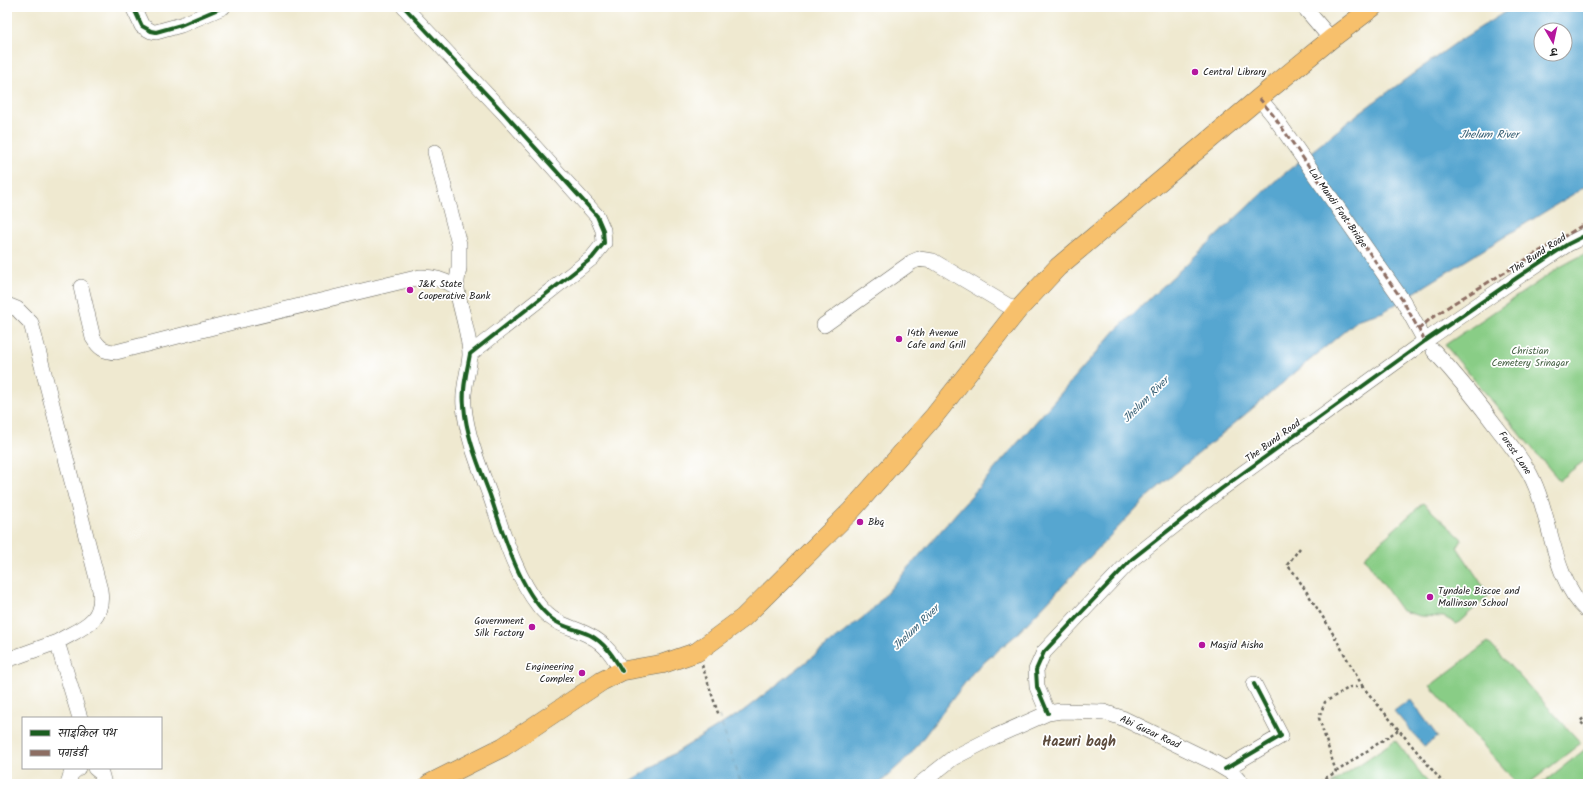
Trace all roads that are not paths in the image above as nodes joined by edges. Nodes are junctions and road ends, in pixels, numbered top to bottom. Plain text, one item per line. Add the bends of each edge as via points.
1 (133, 7) edge
2 (223, 7) edge
3 (404, 7) edge
4 (1304, 7) edge
5 (1373, 7) edge
6 (1331, 39) junction
7 (1259, 98) junction
8 (435, 152) dead end
9 (1588, 234) edge
10 (81, 287) dead end
11 (457, 287) junction
12 (7, 305) edge
13 (1017, 310) junction
14 (824, 325) dead end
15 (1430, 346) junction
16 (470, 354) junction
17 (1588, 612) edge
18 (57, 642) junction
19 (7, 660) edge
20 (622, 671) junction
21 (1254, 684) dead end
22 (1048, 714) junction
23 (80, 717) edge
24 (77, 769) edge
25 (96, 769) edge
26 (1225, 769) junction
27 (68, 784) edge
28 (104, 784) edge
29 (429, 784) edge
30 (920, 784) edge
31 (1242, 784) edge

1 - 2 street via 142,26 156,32 181,25
3 - 16 street via 597,216 603,230 604,243 592,258
4 - 6 street
5 - 6 main road
6 - 7 main road
7 - 13 main road via 1058,267
7 - 15 street, Lal Mandi Foot Bridge via 1403,301
8 - 11 street via 459,244
9 - 15 street, The Bund Road via 1537,264
10 - 11 street via 93,338 104,350 116,352 420,277 431,276
11 - 16 street
12 - 18 street via 17,309 31,323 100,590 101,604 95,618
13 - 14 street via 933,261 919,259
13 - 20 main road via 935,415 851,510 742,618 697,652 662,664
15 - 17 street, Forest Lane via 1469,390 1530,474 1560,568 1574,595
15 - 22 street, The Bund Road via 1221,489 1132,559 1044,652 1036,670 1037,687
16 - 20 street via 463,389 467,426 475,454 521,575 539,606 552,619 590,635 602,643 614,656
18 - 19 street
18 - 23 street
20 - 29 main road via 602,681 503,747
21 - 26 street via 1281,736
22 - 26 street, Abi Guzar Road via 1061,711 1104,712 1151,731
22 - 30 street, Abi Guzar Road via 994,737 954,758
24 - 27 street via 71,774
25 - 28 street via 101,773
26 - 31 street, Abi Guzar Road

